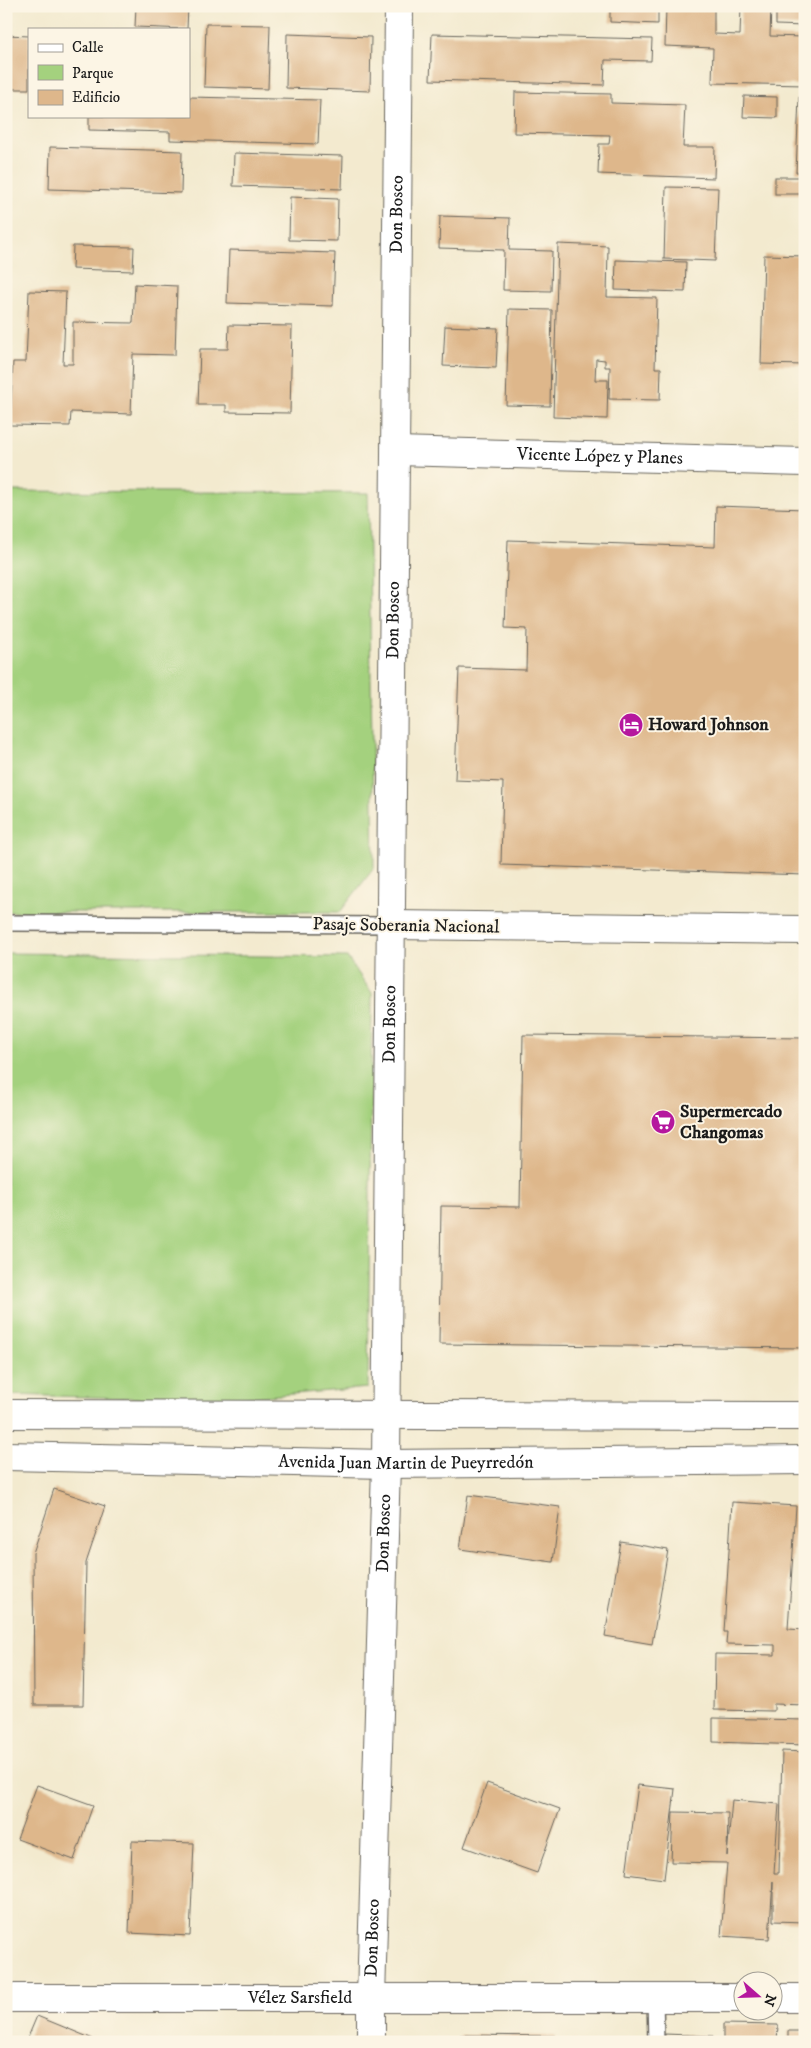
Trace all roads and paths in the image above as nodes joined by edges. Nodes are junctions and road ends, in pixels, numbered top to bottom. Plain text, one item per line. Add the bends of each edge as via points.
1 (399, 6) edge
2 (396, 451) junction
3 (805, 462) edge
4 (6, 923) edge
5 (392, 925) junction
6 (805, 930) edge
7 (6, 1414) edge
8 (385, 1415) junction
9 (805, 1416) edge
10 (6, 1456) edge
11 (805, 1460) edge
12 (386, 1464) junction
13 (6, 1998) edge
14 (370, 1998) junction
15 (655, 1998) junction
16 (734, 1998) edge
17 (784, 1998) edge
18 (805, 1998) edge
19 (371, 2042) edge
20 (656, 2042) edge

1 - 2 street, Don Bosco
2 - 3 street, Vicente López y Planes
2 - 5 street, Don Bosco
4 - 5 lane, Pasaje Soberania Nacional
5 - 6 street, Pasaje Soberania Nacional
5 - 8 street, Don Bosco
7 - 8 street
8 - 9 street
8 - 12 street, Don Bosco
10 - 12 street, Avenida Juan Martin de Pueyrredón
11 - 12 street, Avenida Juan Martin de Pueyrredón
12 - 14 street, Don Bosco
13 - 14 street, Vélez Sarsfield
14 - 15 street, Vélez Sarsfield
14 - 19 street, Don Bosco
15 - 16 street, Vélez Sarsfield
15 - 20 lane
17 - 18 street

